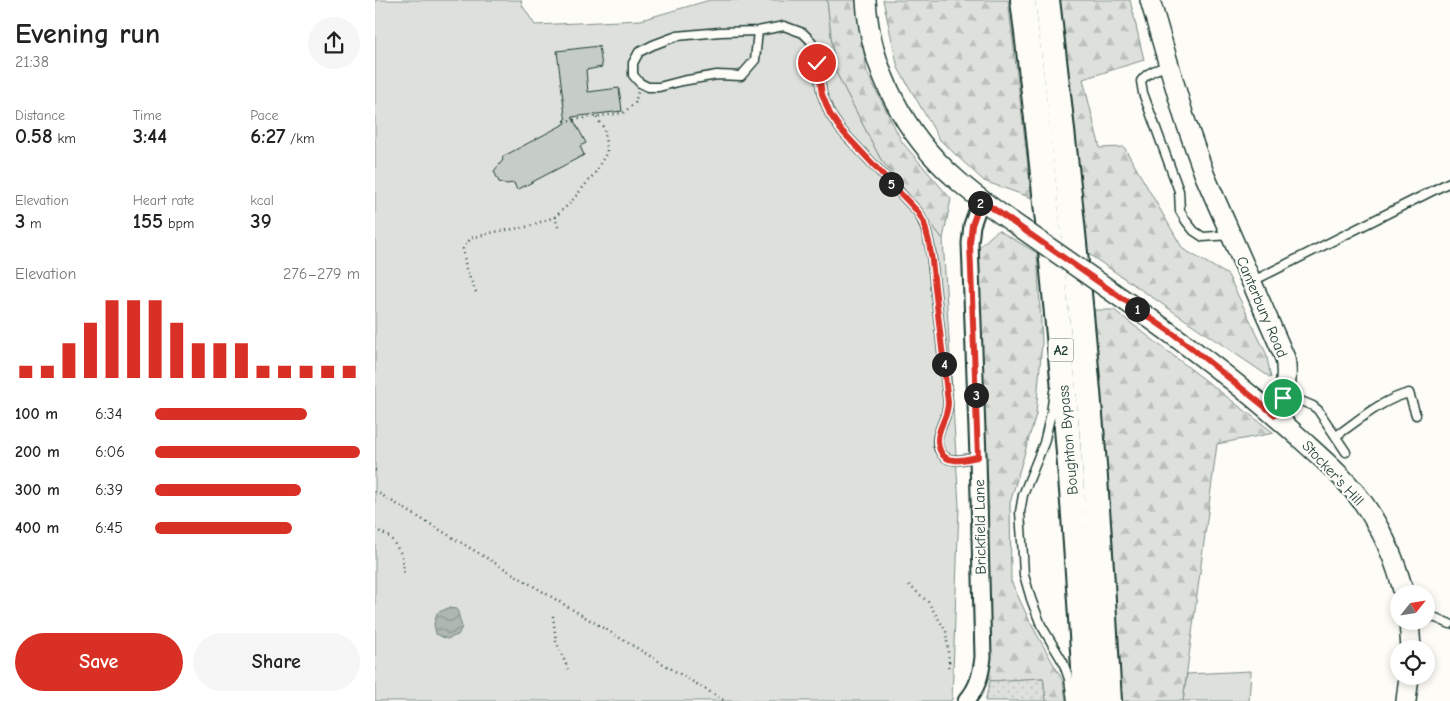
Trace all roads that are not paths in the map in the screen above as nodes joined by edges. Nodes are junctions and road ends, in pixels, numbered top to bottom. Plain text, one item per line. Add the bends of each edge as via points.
1 (866, 0) edge
2 (1023, 0) edge
3 (1047, 0) edge
4 (1150, 0) edge
5 (758, 31) junction
6 (1169, 66) junction
7 (1450, 182) edge
8 (981, 200) junction
9 (1231, 235) junction
10 (1251, 282) junction
11 (1056, 300) junction
12 (1054, 376) dead end
13 (1054, 386) dead end
14 (1284, 394) junction
15 (1275, 415) junction
16 (1416, 415) dead end
17 (1336, 436) junction
18 (1346, 452) dead end
19 (978, 457) junction
20 (1401, 585) edge
21 (1435, 618) edge
22 (1450, 624) edge
23 (1408, 685) edge
24 (967, 701) edge
25 (1072, 701) edge
26 (1086, 701) edge
27 (1109, 701) edge
28 (1406, 701) edge

1 - 8 street via 874,52 901,113 934,157
2 - 11 highway, Boughton Bypass / A2
3 - 27 highway, Boughton Bypass / A2 via 1086,369
4 - 6 street, Canterbury Road
5 - 5 lane via 755,60 741,76 717,75 648,87 633,75 633,63 639,52 677,36
5 - 19 lane via 784,26 803,33 811,42 822,94 830,114 920,216 929,242 948,402 938,446 948,459
6 - 9 street, Canterbury Road via 1205,176
6 - 9 lane via 1146,74 1141,81 1179,191 1180,211 1194,231 1203,237
7 - 10 lane
8 - 15 street, bridge via 1194,350
8 - 19 street, Brickfield Lane via 972,225 970,243
9 - 10 street, Canterbury Road
10 - 14 street, Canterbury Road via 1285,358
11 - 12 lane
11 - 26 highway, Boughton Bypass / A2
13 - 25 lane via 1044,443 1023,494 1020,512 1024,575 1041,625 1063,662
14 - 15 street, Canterbury Road
14 - 17 lane via 1316,407
15 - 20 street, Stocker's Hill via 1340,476 1364,505 1392,556
16 - 17 lane via 1409,393 1397,396 1383,402
17 - 18 lane
19 - 24 street, Brickfield Lane via 983,657 977,685
21 - 22 lane
23 - 28 street

